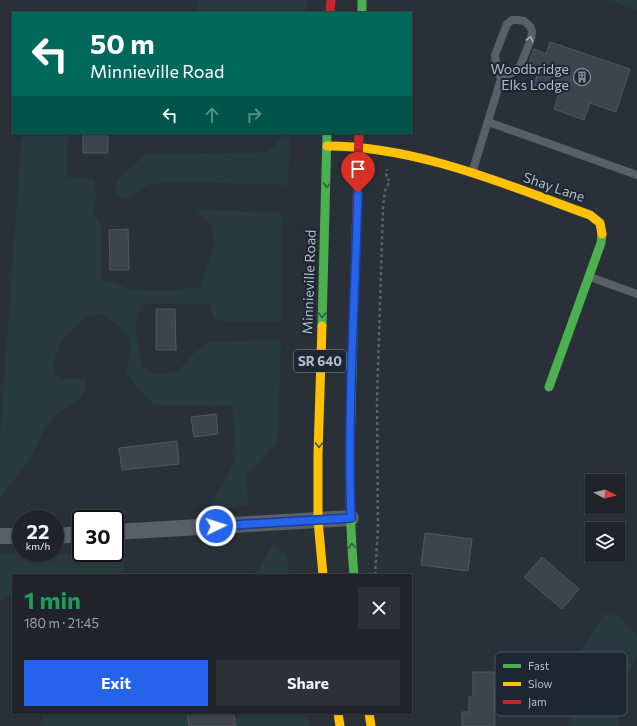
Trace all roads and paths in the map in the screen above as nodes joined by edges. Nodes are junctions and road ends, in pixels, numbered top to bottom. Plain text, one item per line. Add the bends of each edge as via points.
1 (331, 0) edge
2 (362, 0) edge
3 (330, 12) edge
4 (362, 12) edge
5 (501, 80) junction
6 (488, 122) junction
7 (328, 134) edge
8 (359, 134) edge
9 (327, 146) junction
10 (359, 147) junction
11 (472, 174) junction
12 (637, 175) edge
13 (386, 178) dead end
14 (589, 277) junction
15 (637, 294) edge
16 (548, 387) dead end
17 (351, 518) junction
18 (318, 520) junction
19 (124, 531) edge
20 (0, 536) edge
21 (12, 536) edge
22 (323, 574) edge
23 (354, 574) edge
24 (375, 574) edge
25 (338, 714) edge
26 (369, 714) edge
27 (340, 726) edge
28 (371, 726) edge

1 - 3 main road
2 - 4 main road
5 -> 5 lane via 517,70 532,39 530,26 524,21 512,20 505,29 495,56
5 - 6 lane
6 - 11 lane
6 - 12 lane
7 - 9 main road, Minnieville Road / SR 640
8 - 10 main road, SR 640
9 - 10 main road, Shay Lane
9 -> 18 main road, Minnieville Road / SR 640
10 - 11 main road, Shay Lane via 438,163
10 - 17 main road, SR 640 via 350,411
11 - 14 main road, Shay Lane via 598,219 602,226 602,243
13 - 24 path via 390,181 385,190 383,208
14 - 15 lane
14 - 16 main road, Shay Lane
17 - 18 street
23 -> 17 main road, SR 640
18 - 19 street
18 - 22 main road, Minnieville Road / SR 640
20 - 21 street
25 - 27 main road
26 - 28 main road

